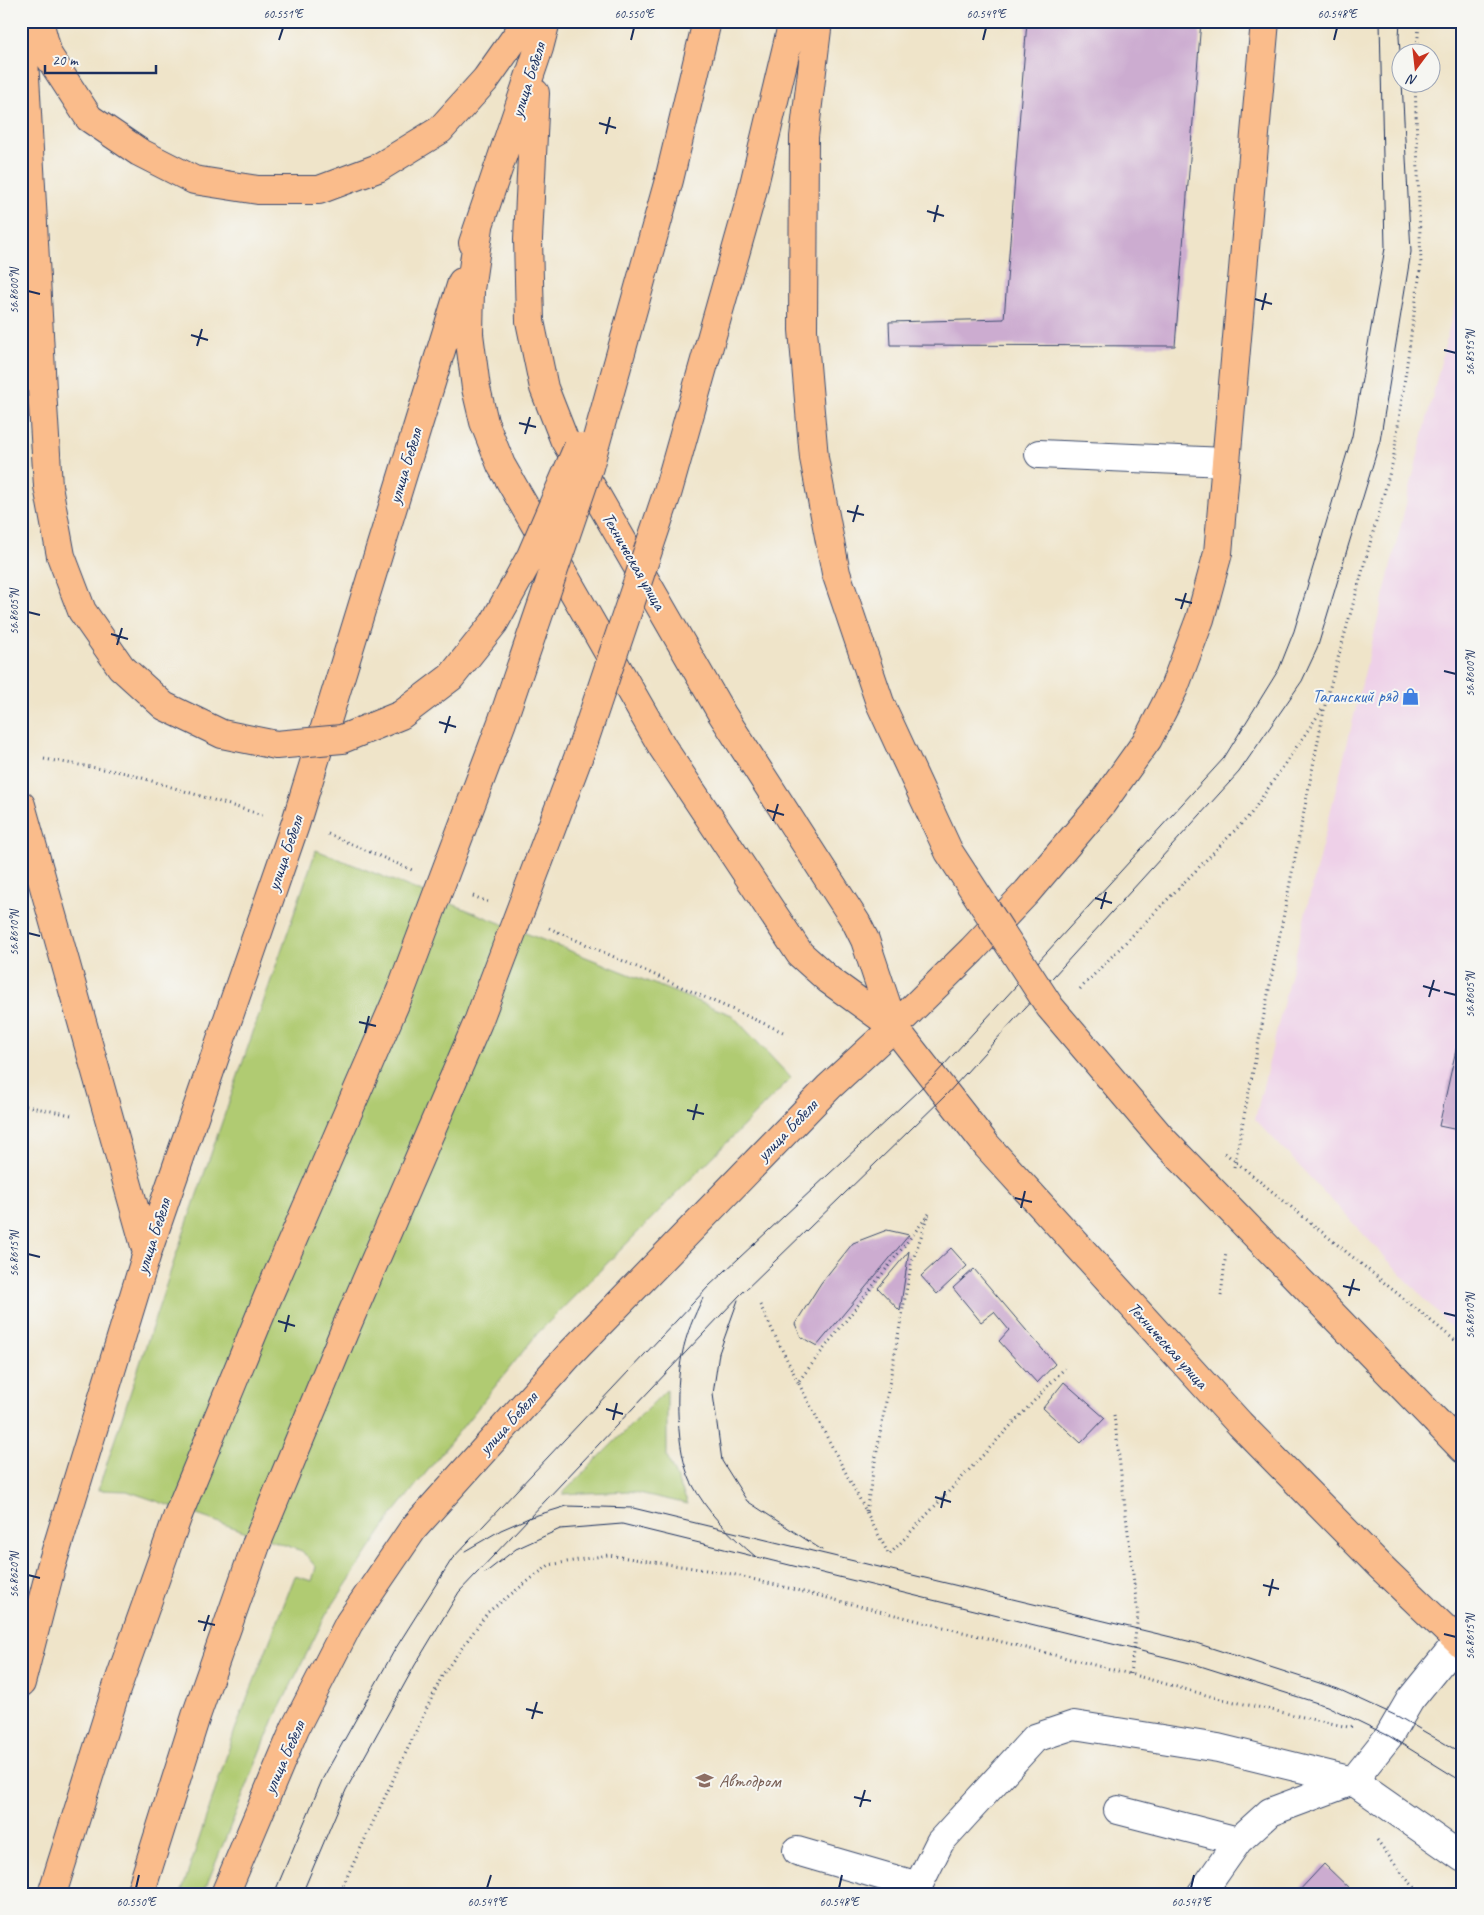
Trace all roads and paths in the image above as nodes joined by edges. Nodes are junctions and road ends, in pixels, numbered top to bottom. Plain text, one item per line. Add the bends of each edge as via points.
1 (22, 21) edge
2 (39, 21) edge
3 (527, 21) edge
4 (546, 21) edge
5 (707, 21) edge
6 (793, 21) edge
7 (818, 21) edge
8 (1265, 21) edge
9 (1419, 21) edge
10 (1418, 42) edge
11 (539, 48) junction
12 (1415, 92) edge
13 (478, 226) junction
14 (624, 340) junction
15 (1039, 454) dead end
16 (1226, 462) junction
17 (1325, 705) junction
18 (44, 759) dead end
19 (21, 807) edge
20 (262, 815) dead end
21 (571, 937) dead end
22 (1073, 996) dead end
23 (894, 1027) junction
24 (783, 1032) dead end
25 (21, 1106) edge
26 (71, 1116) dead end
27 (1235, 1160) dead end
28 (147, 1253) junction
29 (760, 1305) dead end
30 (1065, 1368) dead end
31 (798, 1382) junction
32 (1114, 1415) dead end
33 (1463, 1449) edge
34 (866, 1511) junction
35 (1460, 1643) edge
36 (1130, 1674) junction
37 (21, 1683) edge
38 (1348, 1727) dead end
39 (1353, 1781) junction
40 (1118, 1810) dead end
41 (1238, 1841) junction
42 (797, 1851) dead end
43 (1463, 1858) edge
44 (916, 1890) edge
45 (52, 1894) edge
46 (140, 1894) edge
47 (225, 1894) edge
48 (339, 1894) edge
49 (1201, 1894) edge

1 - 14 main road, bridge via 48,486 61,556 82,612 121,667 164,706 222,734 276,745 342,739 402,715 451,678 494,623 531,556
2 - 3 main road via 48,55 89,118 139,152 194,180 267,190 319,190 378,168 440,130 486,79
4 - 11 main road, улица Бебеля
5 - 14 main road, bridge via 669,180
6 - 46 main road, bridge via 750,201 668,491 581,750 478,1022 256,1545 196,1716
7 - 33 main road, bridge via 804,137 803,330 814,458 836,573 880,702 949,852 1050,1007 1164,1142
8 - 16 main road, улица Бебеля
9 - 10 path
11 - 13 main road, улица Бебеля
11 - 23 main road, Техническая улица via 532,120 528,239 530,321 544,388 564,439 722,714 856,922
12 - 17 path via 1422,265 1393,461
13 - 23 main road, Техническая улица via 470,290 469,334 484,422 501,466 662,748 800,954 829,980
13 - 28 main road, улица Бебеля via 295,825
14 - 45 main road, bridge via 589,467 505,712 400,990 178,1515 116,1690
15 - 16 lane
16 - 23 main road, улица Бебеля via 1218,553 1200,619 1174,688 1148,739 1101,805 1027,892
17 - 22 path via 1250,815
17 - 27 path
18 - 20 path via 126,773
19 - 28 main road
21 - 24 path
23 - 35 main road, Техническая улица via 987,1146 1240,1424
23 - 47 main road, улица Бебеля via 829,1087 576,1347 413,1529 340,1640 295,1728
25 - 26 path
28 - 37 main road, улица Бебеля via 51,1566
29 - 31 path
30 - 34 path via 889,1555
31 - 34 path
31 - 34 path via 930,1214 911,1265
32 - 36 path via 1138,1616
35 - 39 lane via 1410,1700 1389,1736
36 - 38 path via 1217,1698
36 - 48 path via 732,1574 608,1555 549,1565 488,1612 443,1674
39 - 41 lane via 1270,1812
39 - 43 lane
39 - 44 lane via 1218,1748 1074,1725 1035,1738 940,1842
40 - 41 lane
41 - 49 lane
42 - 44 lane

